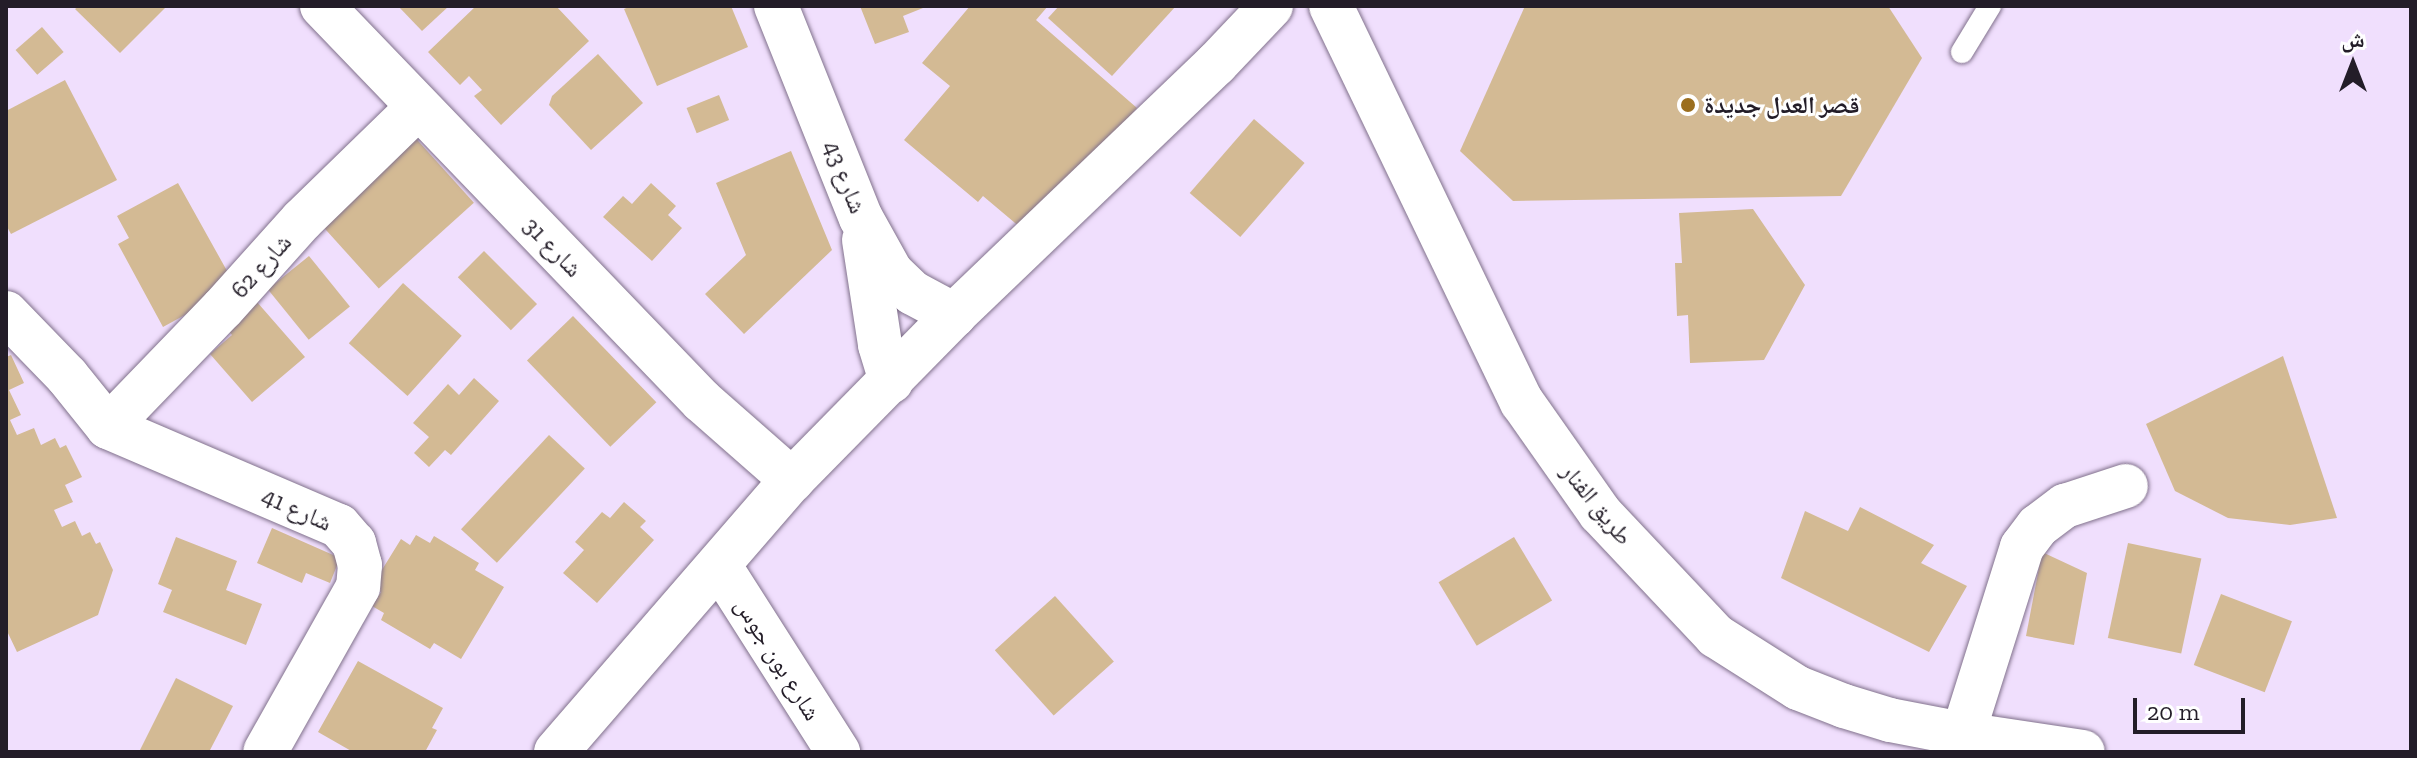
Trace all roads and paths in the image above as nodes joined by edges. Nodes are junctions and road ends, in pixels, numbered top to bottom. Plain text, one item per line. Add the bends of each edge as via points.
1 (322, 6) edge
2 (776, 6) edge
3 (1271, 6) edge
4 (1331, 6) edge
5 (1990, 6) edge
6 (1962, 52) dead end
7 (417, 108) junction
8 (861, 218) junction
9 (6, 313) edge
10 (954, 315) junction
11 (891, 381) junction
12 (108, 427) junction
13 (792, 480) junction
14 (2126, 486) dead end
15 (719, 565) junction
16 (1963, 734) junction
17 (573, 743) edge
18 (2058, 750) edge
19 (265, 752) edge
20 (838, 752) edge

1 - 7 street, شارع 31
2 - 8 street, شارع 43
3 - 10 street
4 - 16 street, طريق الفنار via 1522,402 1600,513 1716,636 1763,668 1844,706
5 - 6 lane
7 - 12 street, شارع 62 via 302,220
7 - 13 street, شارع 31 via 702,401
8 - 10 street, شارع 43 via 900,283
8 - 11 street via 880,345
9 - 12 street
10 - 11 street
11 - 13 street
12 - 19 street, شارع 41 via 339,526 354,543 358,587
13 - 15 street
14 - 16 street via 2065,506 2038,526 2022,547
15 - 17 street
15 - 20 street, شارع بون جوس
16 - 18 street, طريق الفنار

